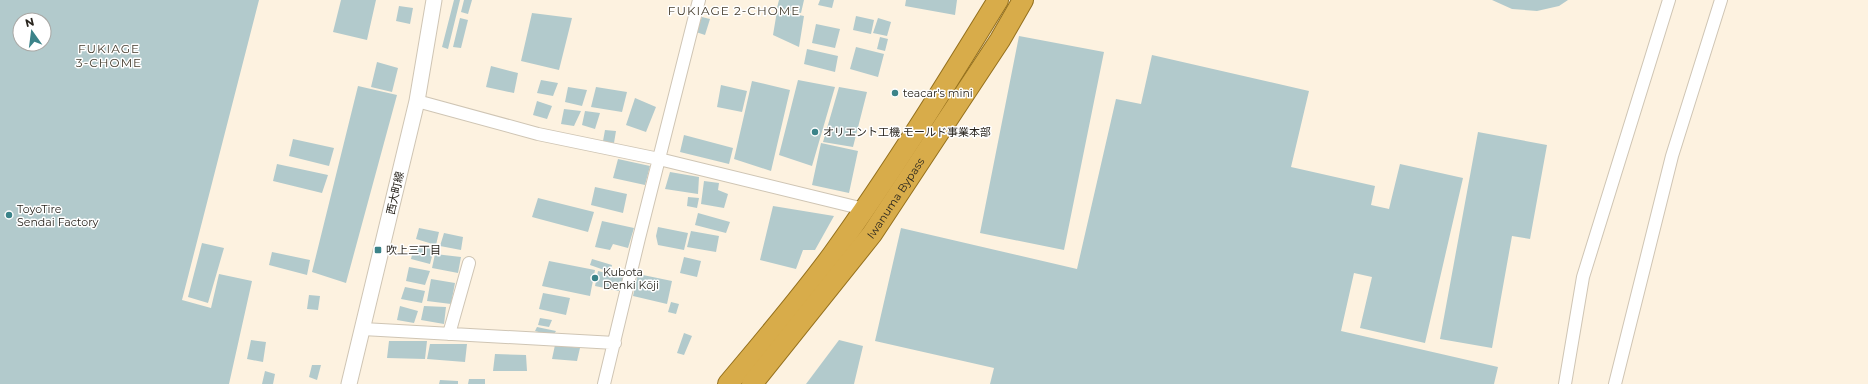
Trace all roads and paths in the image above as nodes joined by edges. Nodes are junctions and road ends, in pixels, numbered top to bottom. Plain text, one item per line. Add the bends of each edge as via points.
1 (434, 0) edge
2 (699, 0) edge
3 (998, 0) edge
4 (1023, 0) edge
5 (1669, 0) edge
6 (1721, 0) edge
7 (417, 101) junction
8 (659, 159) junction
9 (864, 209) junction
10 (469, 263) dead end
11 (363, 329) junction
12 (449, 334) junction
13 (615, 343) junction
14 (349, 384) edge
15 (604, 384) edge
16 (728, 384) edge
17 (752, 384) edge
18 (1565, 384) edge
19 (1614, 384) edge

1 - 7 street, 西大町線
2 - 8 street
3 - 9 highway, Iwanuma Bypass via 937,100
4 - 17 highway, Iwanuma Bypass via 996,47 872,234
5 - 18 street via 1583,277
6 - 19 street via 1672,156
7 - 8 street via 538,134
7 - 11 street, 西大町線
8 - 9 street
8 - 13 street
9 - 16 highway, Iwanuma Bypass via 832,256
10 - 12 street
11 - 12 street
11 - 14 street, 西大町線
12 - 13 street
13 - 15 street

